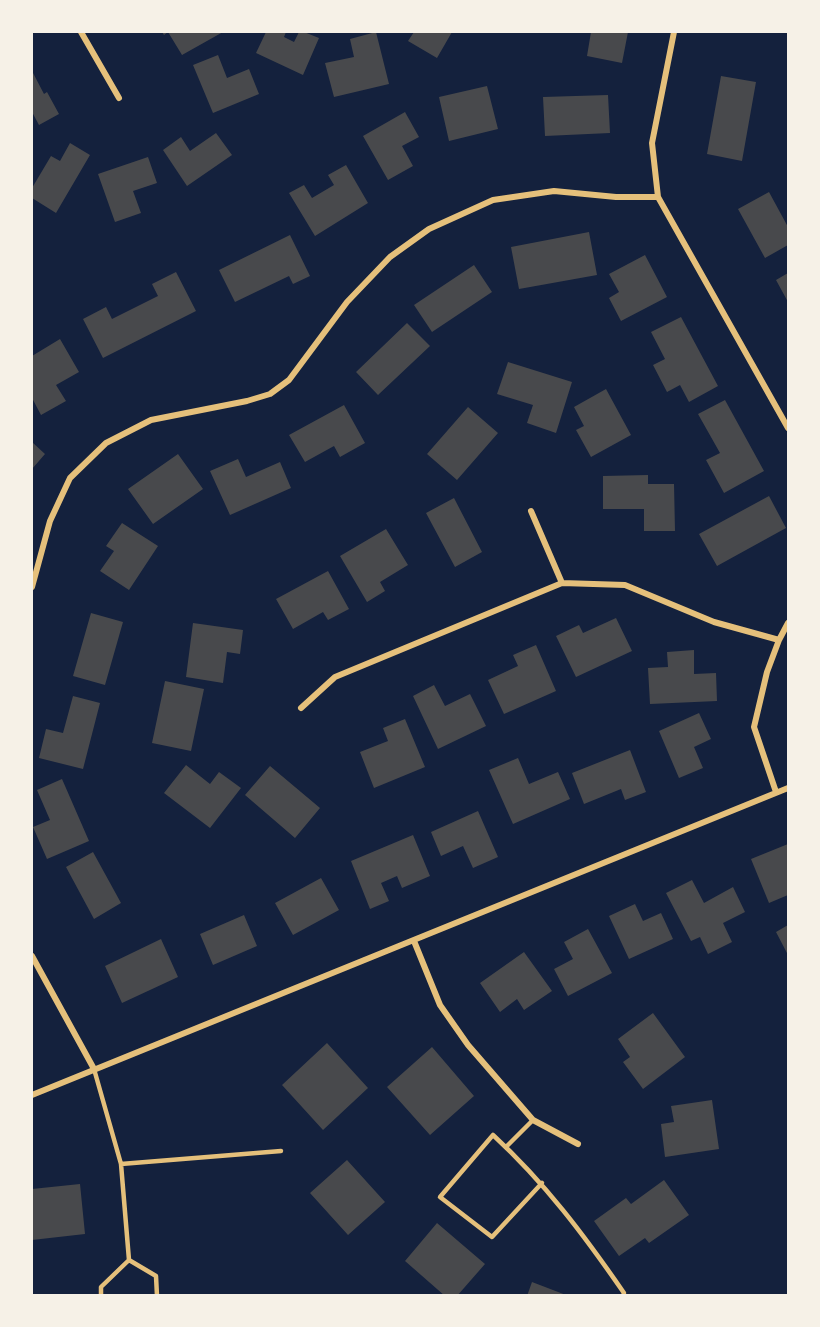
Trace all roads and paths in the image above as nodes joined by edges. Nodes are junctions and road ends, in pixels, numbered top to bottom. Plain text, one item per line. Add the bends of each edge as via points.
1 (81, 32) edge
2 (674, 32) edge
3 (118, 98) dead end
4 (658, 197) junction
5 (789, 428) edge
6 (531, 511) dead end
7 (562, 583) junction
8 (32, 587) edge
9 (789, 623) edge
10 (779, 640) junction
11 (302, 708) dead end
12 (789, 788) edge
13 (776, 792) junction
14 (414, 940) junction
15 (32, 956) edge
16 (94, 1069) junction
17 (32, 1095) edge
18 (533, 1120) junction
19 (578, 1144) dead end
20 (506, 1148) junction
21 (281, 1151) dead end
22 (121, 1164) junction
23 (542, 1183) junction
24 (129, 1260) junction
25 (101, 1296) edge
26 (157, 1296) edge
27 (623, 1296) edge

1 - 3 street
2 - 4 street via 652,143
4 - 5 street
4 - 8 street via 554,191 493,200 429,229 390,257 347,302 289,380 270,394 151,420 105,443 70,478 50,521
6 - 7 street
7 - 10 street via 625,585 714,622
7 - 11 street via 335,677
9 - 10 street
10 - 13 street via 754,728
12 - 13 street
13 - 14 street
14 - 16 street
14 - 18 street via 440,1005 468,1045
15 - 16 street
16 - 17 street
16 - 22 lane
18 - 19 street
18 - 20 lane
20 - 23 lane
20 - 23 lane via 493,1135 440,1197 492,1237
21 - 22 lane
22 - 24 lane
23 - 27 lane via 586,1238
24 - 25 lane via 101,1287
24 - 26 lane via 156,1276

